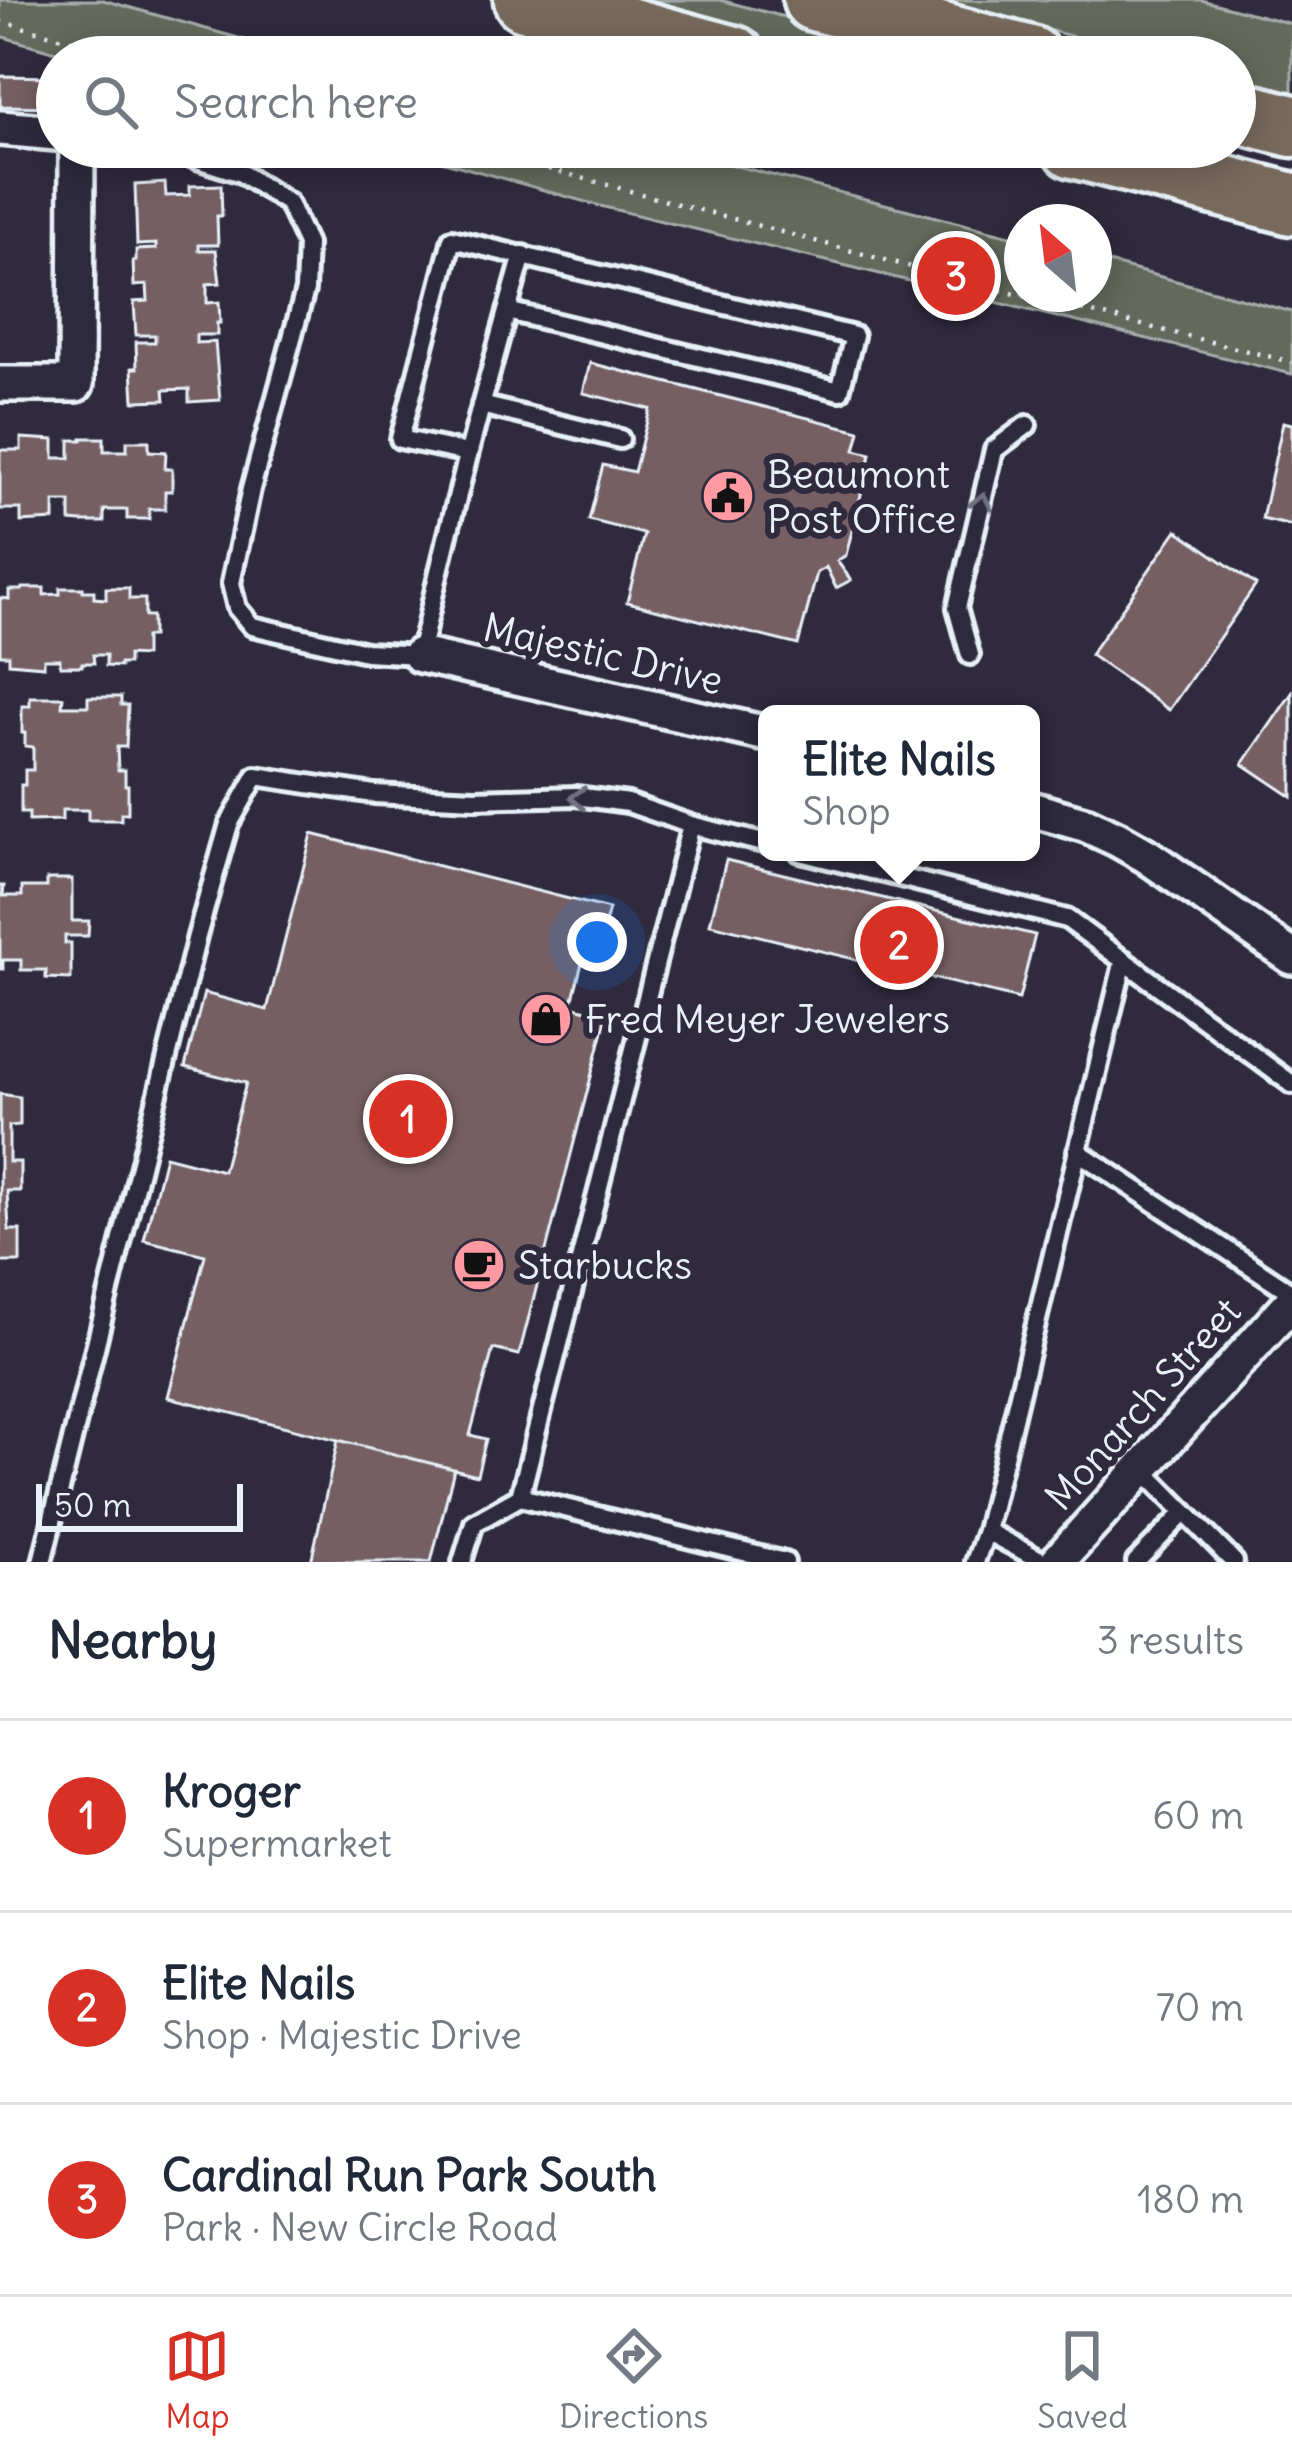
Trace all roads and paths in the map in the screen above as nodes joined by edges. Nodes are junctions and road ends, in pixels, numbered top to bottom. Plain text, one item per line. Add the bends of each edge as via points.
1 (525, 0) edge
2 (814, 0) edge
3 (0, 21) edge
4 (55, 36) edge
5 (657, 36) edge
6 (950, 36) edge
7 (1256, 117) edge
8 (1292, 126) edge
9 (0, 128) edge
10 (36, 131) edge
11 (77, 168) edge
12 (225, 168) edge
13 (545, 168) edge
14 (1154, 168) edge
15 (1292, 204) edge
16 (523, 255) junction
17 (507, 311) junction
18 (1292, 362) edge
19 (0, 384) edge
20 (481, 404) junction
21 (1027, 425) dead end
22 (620, 439) dead end
23 (468, 453) junction
24 (420, 655) junction
25 (970, 656) dead end
26 (758, 732) edge
27 (1040, 812) edge
28 (691, 825) junction
29 (758, 842) edge
30 (836, 861) edge
31 (1292, 958) edge
32 (1124, 960) junction
33 (1292, 1084) edge
34 (1077, 1150) junction
35 (1292, 1297) edge
36 (1142, 1468) junction
37 (520, 1497) junction
38 (1185, 1513) junction
39 (986, 1531) junction
40 (42, 1562) edge
41 (462, 1562) edge
42 (785, 1562) edge
43 (974, 1562) edge
44 (1044, 1562) edge
45 (1057, 1562) edge
46 (1136, 1562) edge
47 (1234, 1562) edge

1 - 5 highway
2 - 6 highway
3 - 4 path
7 - 8 highway
9 - 10 street
11 - 19 street via 76,384
12 - 24 lane via 288,203 307,244 305,290 231,583 237,608 253,626 366,652
13 - 18 path
14 - 15 highway
16 - 17 lane
16 - 17 lane via 854,336 840,391
16 - 23 lane via 452,239 400,439
17 - 20 lane
20 - 22 lane
20 - 23 lane
25 -> 21 lane via 957,608 994,450
23 - 24 lane
24 - 26 street, Majestic Drive
27 - 31 street via 1117,838
28 - 29 lane
28 - 37 lane
28 -> 40 lane via 576,796 374,794 256,776 229,824 197,936
30 - 32 lane via 1066,919
32 - 33 lane
32 - 34 lane
34 - 35 lane
34 - 39 lane
35 - 36 street, Monarch Street
36 - 38 lane
36 - 45 street, Monarch Street
37 - 41 lane via 474,1523
37 - 42 lane
38 - 46 lane
38 - 47 lane
39 - 43 lane
39 - 44 lane

